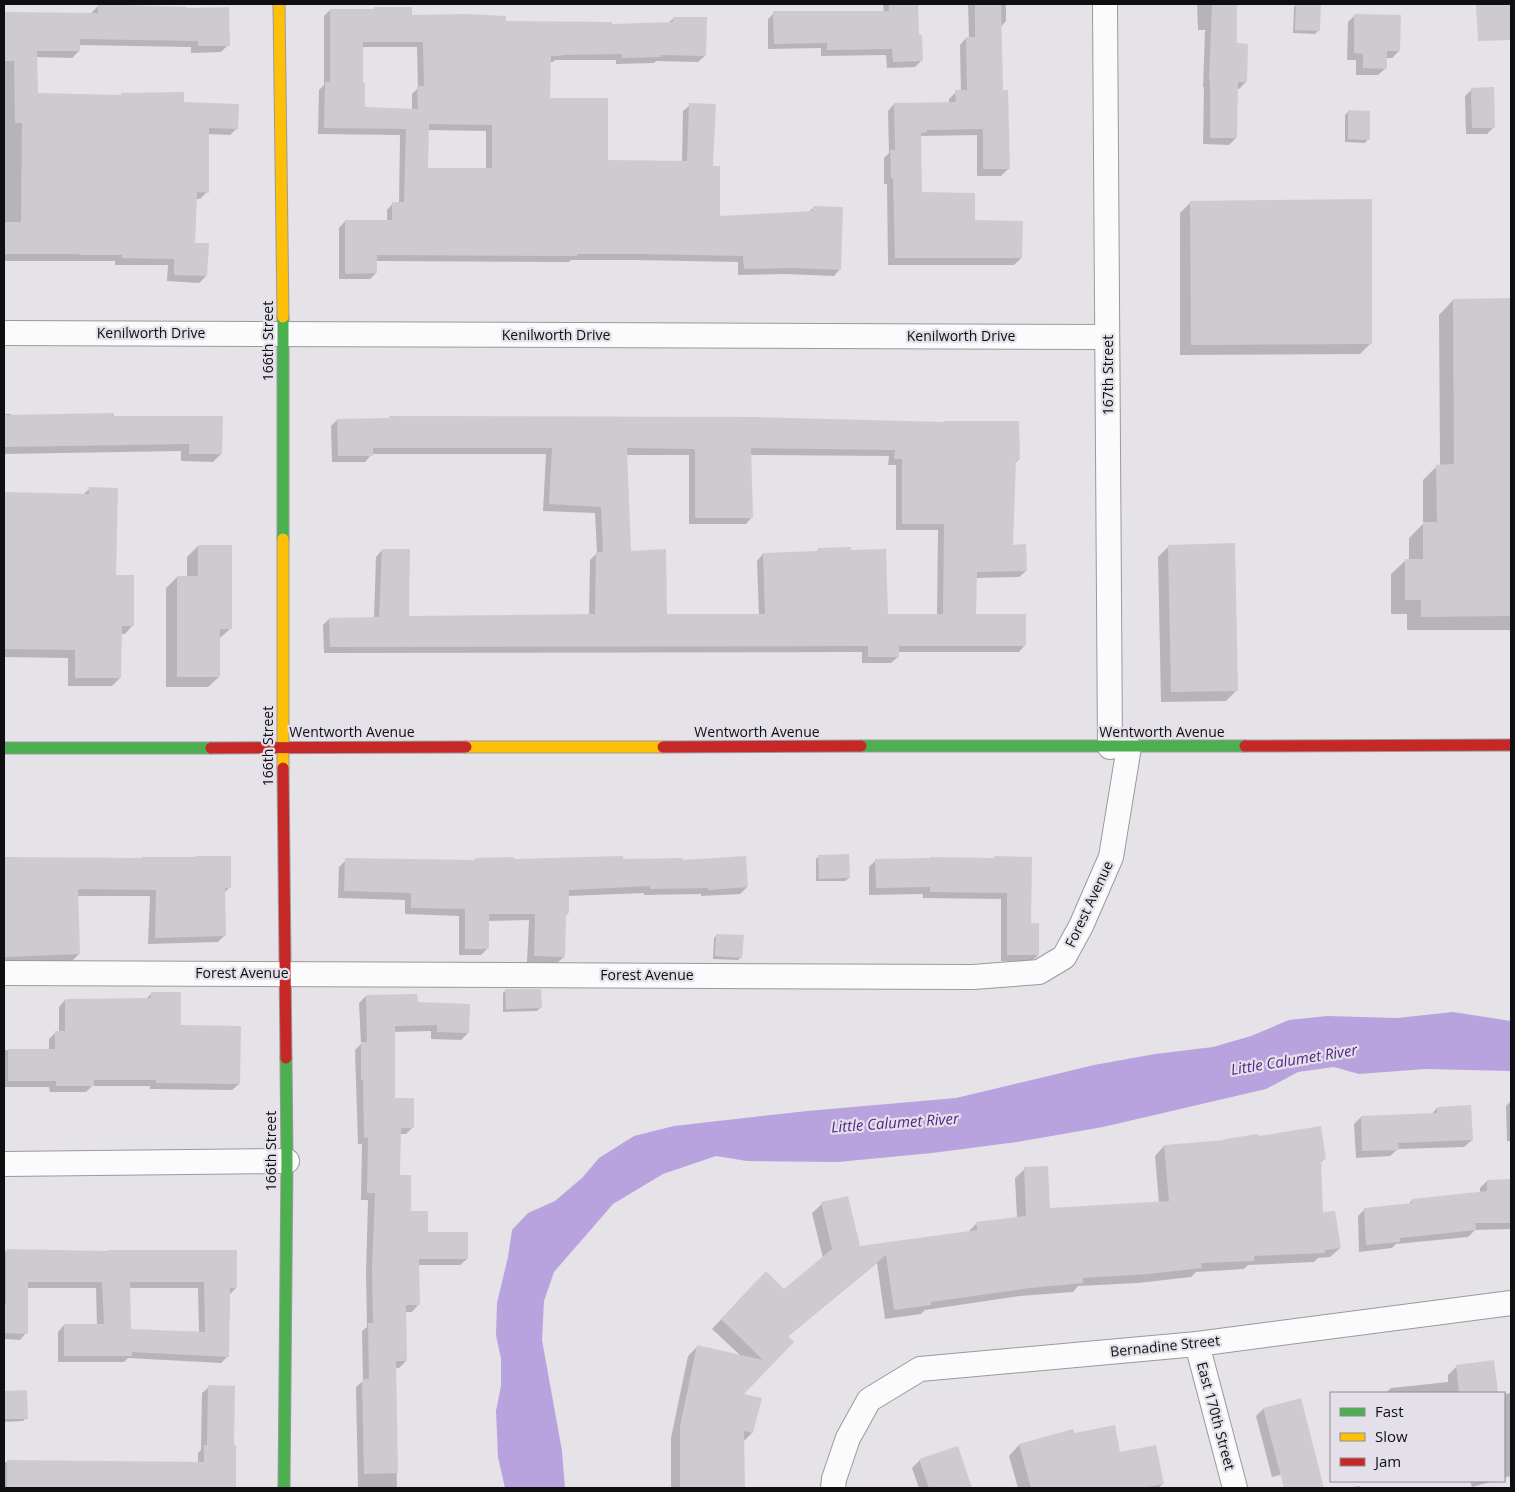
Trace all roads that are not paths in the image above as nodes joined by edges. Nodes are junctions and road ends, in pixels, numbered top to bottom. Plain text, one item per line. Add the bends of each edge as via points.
1 (279, 4) edge
2 (1105, 4) edge
3 (4, 333) edge
4 (283, 334) junction
5 (1107, 337) junction
6 (1511, 745) edge
7 (283, 747) junction
8 (1119, 747) junction
9 (4, 748) edge
10 (4, 972) edge
11 (285, 973) junction
12 (287, 1161) junction
13 (4, 1164) edge
14 (1511, 1303) edge
15 (1197, 1344) junction
16 (284, 1488) edge
17 (833, 1488) edge
18 (1235, 1488) edge

1 - 4 street, 166th Street
2 - 5 street, 167th Street
3 - 4 street, Kenilworth Drive
4 - 5 street, Kenilworth Drive
4 - 7 street, 166th Street
5 - 8 street, 167th Street
6 - 8 street, Wentworth Avenue
7 - 8 street, Wentworth Avenue
7 - 9 street, Wentworth Avenue
7 - 11 street, 166th Street
8 - 11 street, Forest Avenue via 1112,857 1082,926 1064,957 1039,972 973,977
10 - 11 street, Forest Avenue
11 - 12 street, 166th Street
12 - 13 street
12 - 16 street, 166th Street
14 - 15 street, Bernadine Street
15 - 17 street, Bernadine Street via 920,1368 869,1400 848,1438
15 - 18 street, East 170th Street

